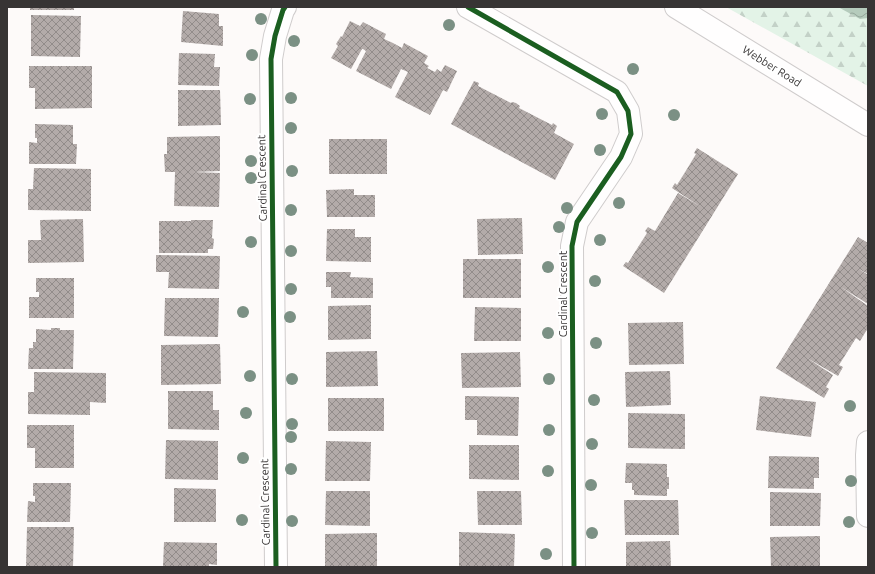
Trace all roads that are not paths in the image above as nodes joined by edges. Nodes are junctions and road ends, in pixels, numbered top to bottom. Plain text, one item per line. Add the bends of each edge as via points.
1 (285, 7) edge
2 (468, 7) edge
3 (676, 7) edge
4 (868, 125) edge
5 (868, 442) edge
6 (868, 516) edge
7 (276, 567) edge
8 (574, 567) edge

1 - 7 street, Cardinal Crescent via 271,59
2 - 8 street, Cardinal Crescent via 617,92 628,110 631,134 621,157 577,222 572,246
3 - 4 street, Webber Road
5 - 6 street

